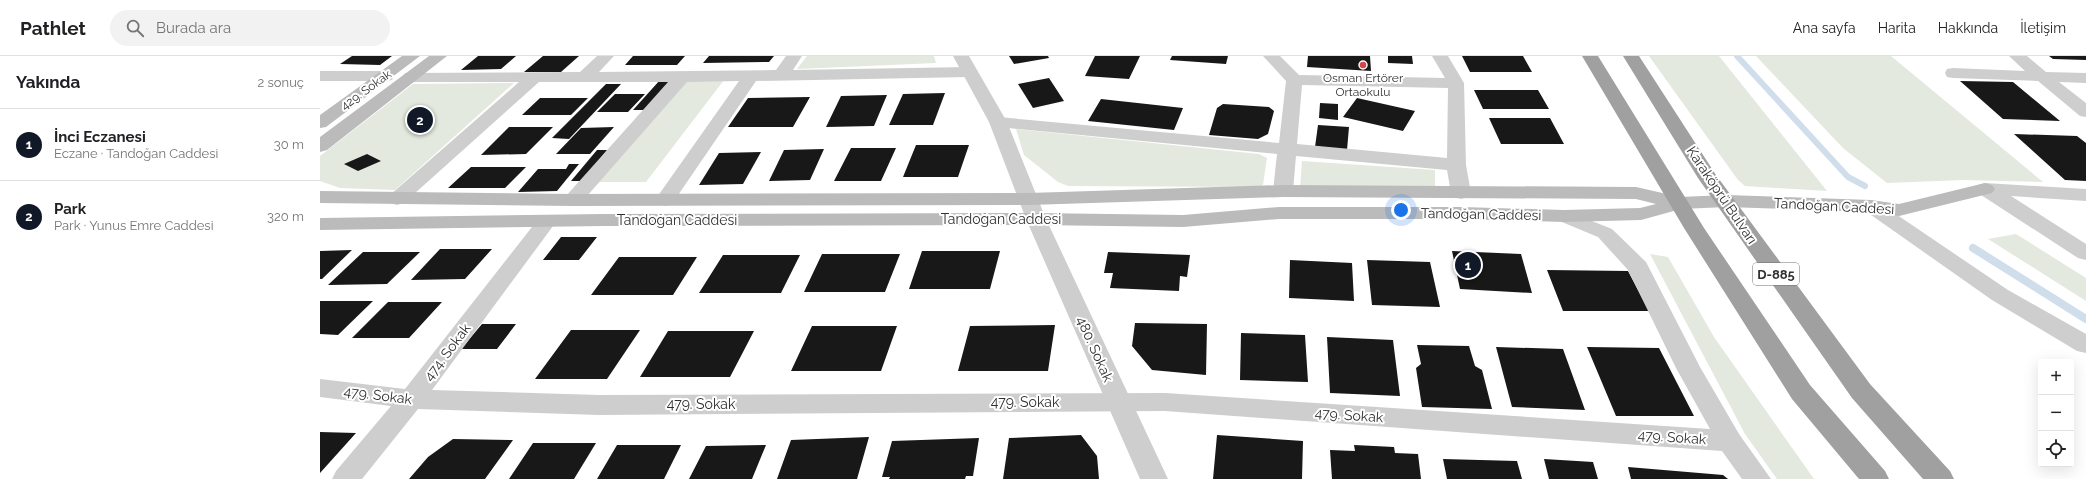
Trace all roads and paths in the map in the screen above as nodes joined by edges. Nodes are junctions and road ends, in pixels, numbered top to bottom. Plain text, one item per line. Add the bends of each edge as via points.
1 (412, 56) edge
2 (439, 56) edge
3 (606, 56) edge
4 (794, 56) edge
5 (961, 56) edge
6 (1270, 56) edge
7 (1440, 56) edge
8 (1590, 56) edge
9 (1631, 56) edge
10 (2017, 56) edge
11 (969, 72) junction
12 (1953, 73) dead end
13 (320, 76) edge
14 (386, 76) junction
15 (536, 76) junction
16 (585, 76) junction
17 (751, 76) junction
18 (781, 76) junction
19 (2042, 76) junction
20 (411, 77) junction
21 (682, 77) junction
22 (2086, 78) edge
23 (1294, 80) junction
24 (1456, 83) junction
25 (2086, 112) edge
26 (998, 122) junction
27 (320, 123) edge
28 (320, 146) edge
29 (1288, 150) junction
30 (1456, 165) junction
31 (1985, 189) junction
32 (1283, 191) junction
33 (1461, 193) junction
34 (2086, 195) edge
35 (320, 197) edge
36 (397, 199) junction
37 (573, 200) junction
38 (665, 200) junction
39 (1726, 201) junction
40 (1680, 203) junction
41 (1871, 206) junction
42 (1033, 209) junction
43 (1564, 216) junction
44 (546, 222) junction
45 (320, 224) edge
46 (2086, 253) edge
47 (2086, 345) edge
48 (320, 388) edge
49 (411, 400) junction
50 (1118, 401) junction
51 (1730, 441) junction
52 (346, 479) edge
53 (1154, 479) edge
54 (1757, 479) edge
55 (1875, 479) edge
56 (1940, 479) edge

1 - 14 main road, 429. Sokak
2 - 20 main road
3 - 16 street
4 - 18 street
5 - 11 street, 480. Sokak
6 - 23 street
7 - 24 street
8 - 40 highway, D-885
9 - 39 highway, Karaköprü Bulvarı / D-885 via 1708,178
10 - 19 street
11 - 18 street
11 - 26 street, 480. Sokak
12 - 19 street
13 - 14 street
14 - 27 main road, 429. Sokak
15 - 16 street
15 - 20 street
15 - 36 street
16 - 21 street
17 - 18 street
17 - 21 street
17 - 38 street
19 - 22 street
19 - 25 street
20 - 28 main road
21 - 37 street
23 - 24 street
23 - 29 street
24 - 30 street
26 - 29 street
26 - 42 street, 480. Sokak
29 - 30 street
29 - 32 street
30 - 33 street
31 - 34 street
31 - 41 main road, Tandoğan Caddesi via 1899,210
31 - 46 street
32 - 33 main road, Tandoğan Caddesi
32 - 42 main road, Tandoğan Caddesi
33 - 40 main road, Tandoğan Caddesi via 1636,193
35 - 36 main road, Tandoğan Caddesi
36 - 37 main road, Tandoğan Caddesi
37 - 38 main road, Tandoğan Caddesi
38 - 42 main road, Tandoğan Caddesi
39 - 40 main road, Tandoğan Caddesi
39 - 41 main road, Tandoğan Caddesi
39 - 56 highway, Karaköprü Bulvarı / D-885 via 1861,391
40 - 43 main road, Tandoğan Caddesi via 1641,214
40 - 55 highway, D-885 via 1801,392
41 - 47 street via 2000,295
42 - 43 main road, Tandoğan Caddesi via 1183,221 1279,213
42 - 44 main road, Tandoğan Caddesi
42 - 50 street, 480. Sokak
43 - 51 street via 1605,233 1638,267 1688,368
44 - 45 main road, Tandoğan Caddesi
44 - 49 street, 474. Sokak
48 - 49 street, 479. Sokak
49 - 50 street, 479. Sokak via 599,405
49 - 52 street, 474. Sokak
50 - 51 street, 479. Sokak via 1165,402
50 - 53 street, 480. Sokak
51 - 54 street

